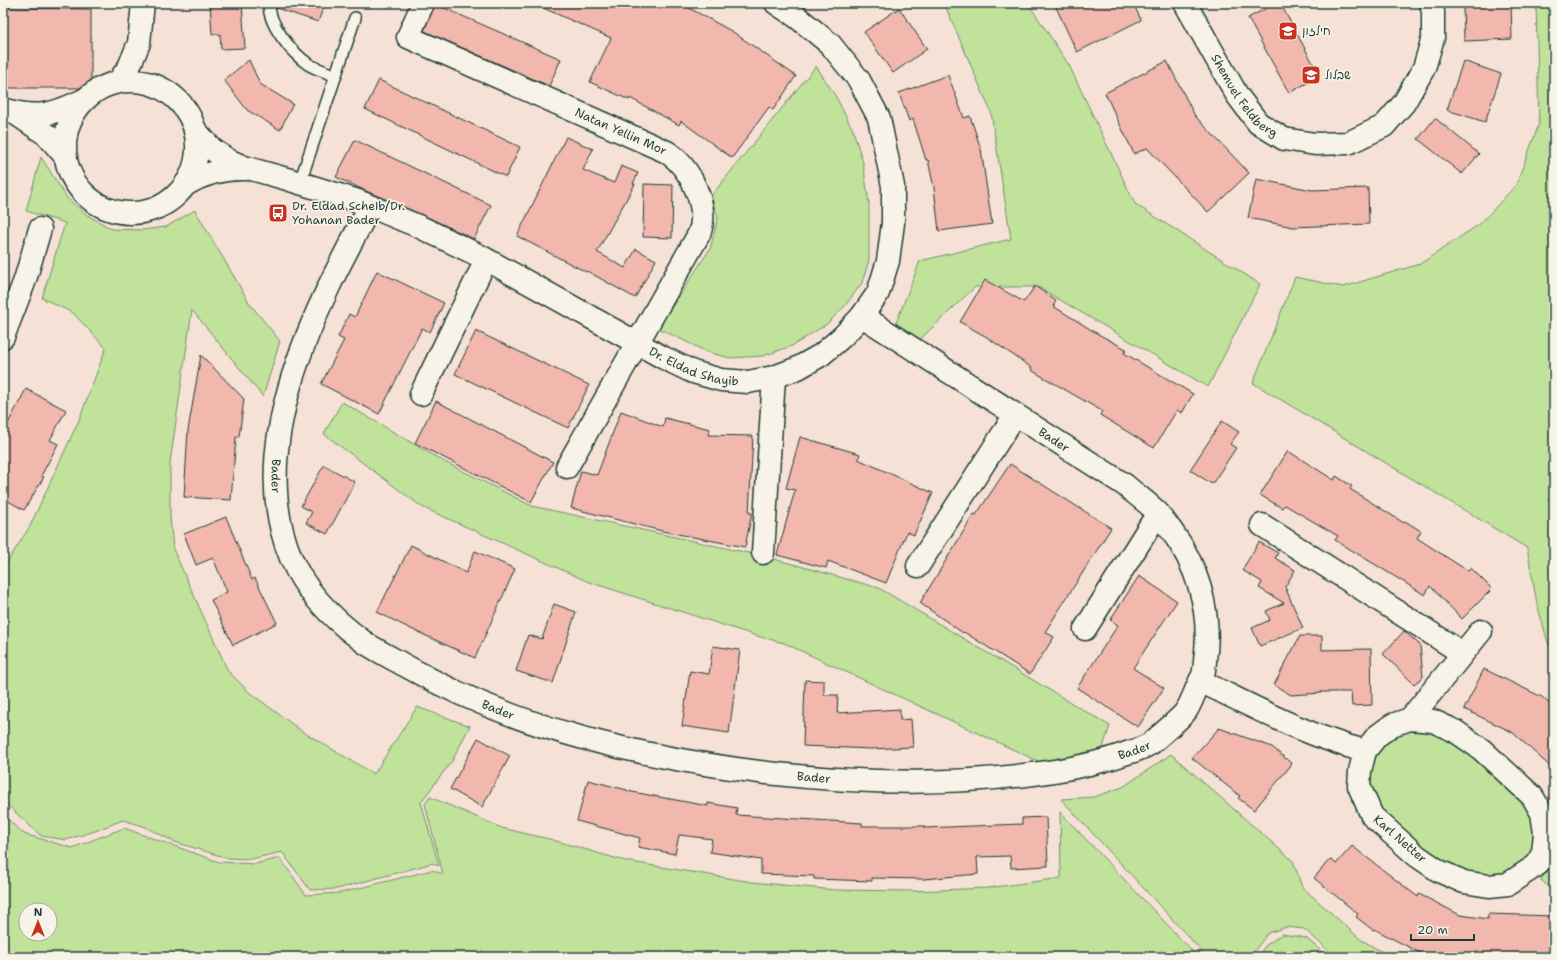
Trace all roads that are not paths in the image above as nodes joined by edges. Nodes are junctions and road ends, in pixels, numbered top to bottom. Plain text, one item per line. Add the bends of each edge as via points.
1 (143, 3) edge
2 (269, 3) edge
3 (423, 3) edge
4 (776, 3) edge
5 (1185, 3) edge
6 (1431, 3) edge
7 (356, 18) dead end
8 (139, 43) junction
9 (336, 76) junction
10 (118, 82) junction
11 (155, 85) junction
12 (87, 98) junction
13 (9, 111) edge
14 (195, 130) junction
15 (66, 157) junction
16 (254, 170) junction
17 (300, 182) junction
18 (185, 185) junction
19 (370, 207) junction
20 (40, 229) dead end
21 (486, 260) junction
22 (862, 316) junction
23 (3, 337) edge
24 (637, 343) junction
25 (774, 377) junction
26 (421, 394) dead end
27 (1015, 415) junction
28 (567, 467) dead end
29 (1158, 513) junction
30 (1262, 526) dead end
31 (763, 553) dead end
32 (918, 566) dead end
33 (1085, 629) dead end
34 (1481, 631) dead end
35 (1462, 653) junction
36 (1200, 681) junction
37 (1410, 719) junction
38 (1365, 751) junction

1 - 8 street
2 - 9 lane via 269,10 280,34 295,53 309,65
3 - 24 street, Natan Yellin Mor via 408,37 661,149 688,173 702,207 701,230
4 - 22 street, Dr. Eldad Shayib via 830,44 858,80 879,118 893,186 893,223 888,261 878,293
5 - 6 street, Shemuel Feldberg via 1237,96 1258,123 1284,139 1315,144 1348,144 1384,126 1404,103 1424,68 1433,38
7 - 9 lane
8 - 10 street via 130,67
8 - 11 street via 146,70
9 - 17 lane
10 - 11 street
10 - 12 street via 101,88
11 - 14 street via 174,97 189,115
12 - 13 street via 59,111 39,115
12 - 15 street via 76,110 69,125 65,141
13 - 15 street via 47,136
14 - 16 street via 220,155
14 - 18 street via 197,153 193,170
15 - 18 street via 71,175 82,191 97,204 114,211 134,213 154,209 171,200
16 - 17 street, Dr. Eldad Shayib
16 - 18 street, Dr. Eldad Shayib via 234,169 214,173
17 - 19 street, Dr. Eldad Shayib
19 - 21 street, Dr. Eldad Shayib via 420,227
19 - 36 street, Bader via 324,296 300,354 282,414 276,472 281,531 292,560 308,589 328,611 366,643 424,676 482,703 540,726 599,743 727,768 871,782 989,780 1108,760 1148,746 1187,710
20 - 23 street via 25,280
21 - 24 street, Dr. Eldad Shayib
21 - 26 street
22 - 25 street, Dr. Eldad Shayib via 821,355 798,368
22 - 27 street, Bader
24 - 25 street, Dr. Eldad Shayib via 693,372 721,380 748,382
24 - 28 street
25 - 31 street
27 - 29 street, Bader via 1125,486
27 - 32 street
29 - 33 street
29 - 36 street, Bader via 1184,548 1201,588 1208,631 1204,672
30 - 35 street
34 - 35 street
35 - 37 street
36 - 38 street via 1313,735
37 - 38 street, Karl Netter via 1392,725 1377,736
37 - 38 street, Karl Netter via 1433,721 1455,731 1481,749 1532,796 1542,813 1545,833 1543,852 1537,865 1508,884 1489,886 1464,882 1416,856 1372,816 1359,786

